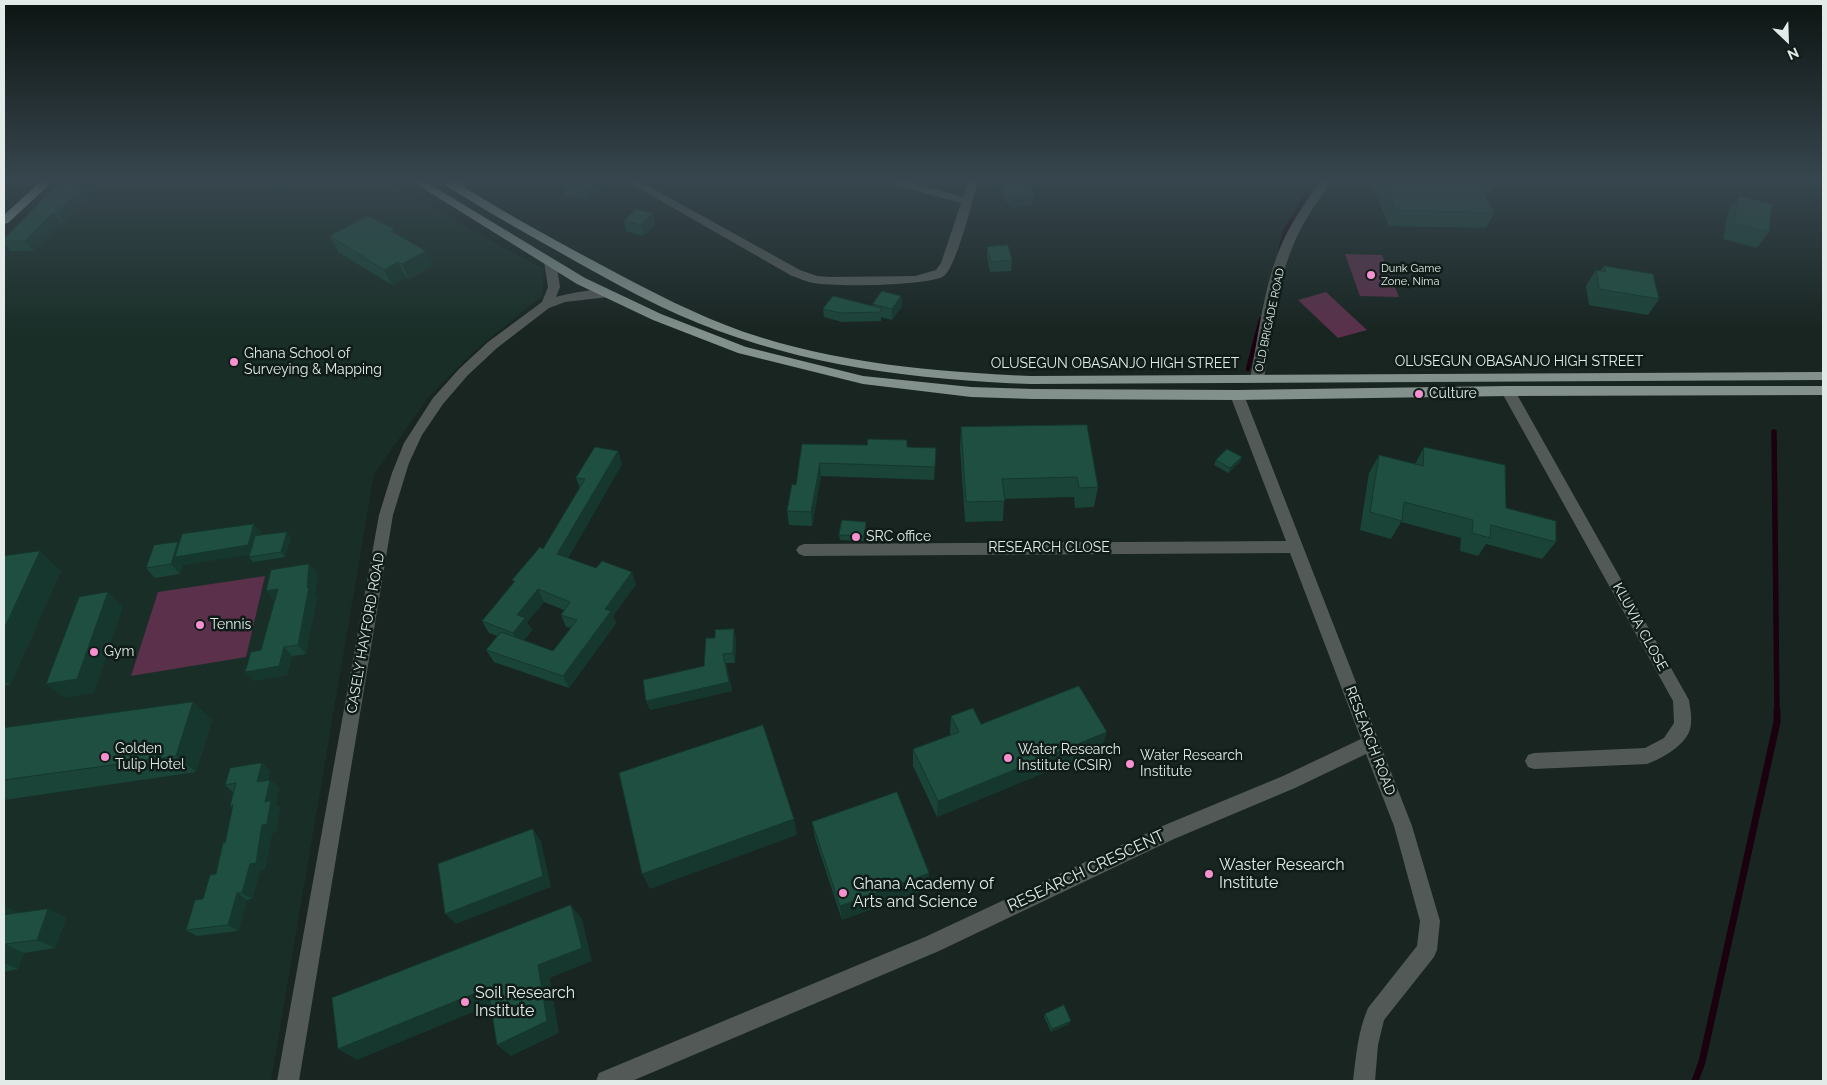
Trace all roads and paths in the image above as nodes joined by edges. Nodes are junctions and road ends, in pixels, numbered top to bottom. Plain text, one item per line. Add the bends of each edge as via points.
1 (502, 233) edge
2 (533, 233) edge
3 (724, 233) edge
4 (957, 233) edge
5 (1294, 233) edge
6 (550, 262) junction
7 (608, 294) junction
8 (547, 304) junction
9 (1823, 376) edge
10 (1257, 379) junction
11 (1508, 391) junction
12 (1823, 391) edge
13 (1237, 395) junction
14 (1295, 547) junction
15 (804, 550) dead end
16 (1371, 743) junction
17 (1534, 761) dead end
18 (288, 1081) edge
19 (607, 1081) edge
20 (1364, 1081) edge

1 - 6 main road, OLUSEGUN OBASANJO HIGH STREET
2 - 10 main road, OLUSEGUN OBASANJO HIGH STREET via 628,285 702,320 836,360 972,378
3 - 4 street via 796,273 814,280 830,281 915,280 940,273 947,264
5 - 10 street, OLD BRIGADE ROAD via 1285,251 1271,304
6 - 7 main road, OLUSEGUN OBASANJO HIGH STREET
6 - 8 street via 554,287
7 - 8 street, CASELY HAYFORD ROAD via 580,295
7 - 13 main road, OLUSEGUN OBASANJO HIGH STREET via 742,350 863,380 971,392
8 - 18 street, CASELY HAYFORD ROAD via 502,336 455,380 415,435 399,474 386,515
9 - 10 main road, OLUSEGUN OBASANJO HIGH STREET
11 - 12 main road, OLUSEGUN OBASANJO HIGH STREET
11 - 13 main road, OLUSEGUN OBASANJO HIGH STREET
11 - 17 street, KLUVIA CLOSE via 1681,700 1683,725 1670,744 1647,756
13 - 14 street, RESEARCH ROAD
14 - 15 street, RESEARCH CLOSE
14 - 16 street, RESEARCH ROAD
16 - 19 street, RESEARCH CRESCENT via 1118,855 932,944
16 - 20 street, RESEARCH ROAD via 1403,826 1430,921 1427,950 1375,1016 1367,1045

